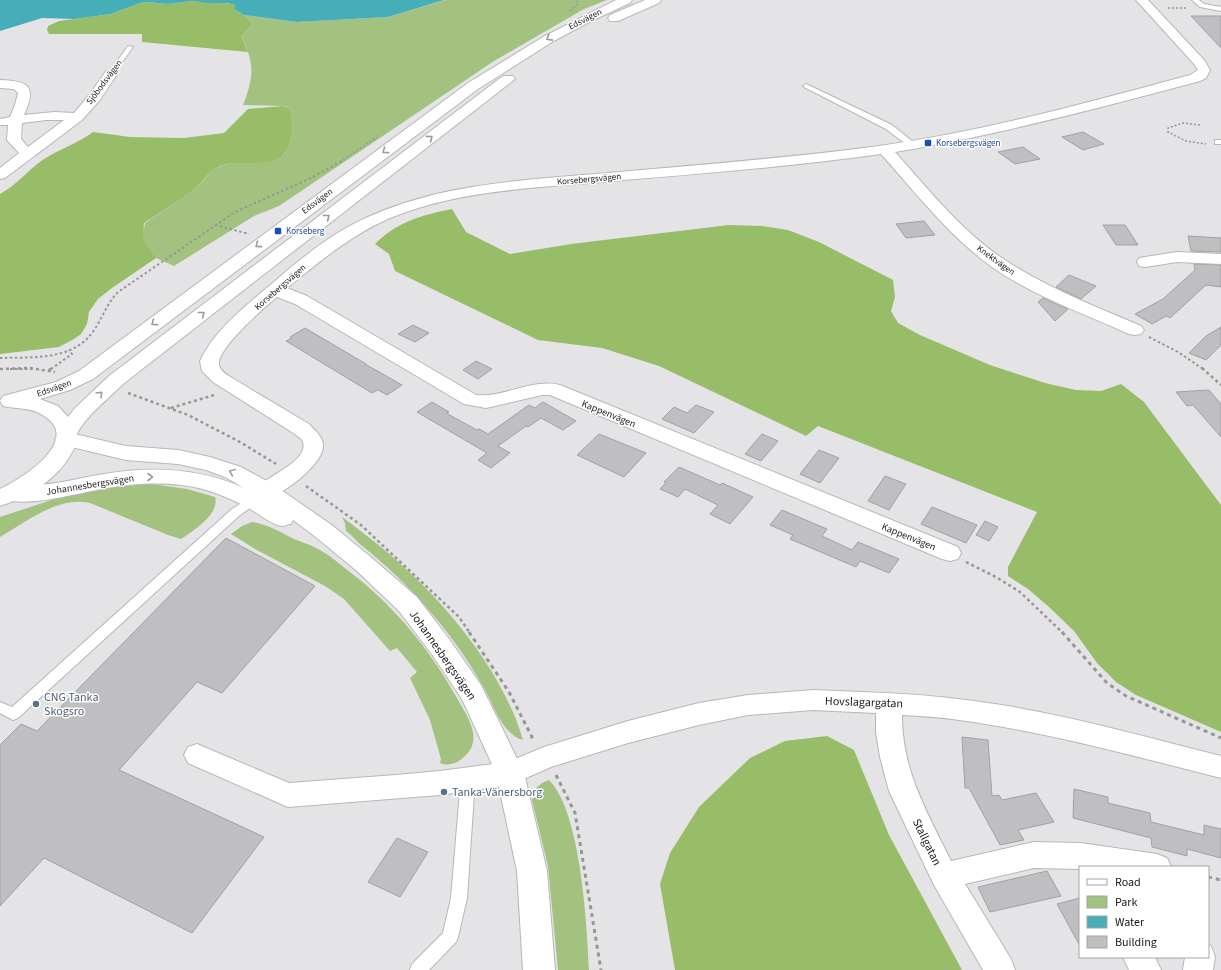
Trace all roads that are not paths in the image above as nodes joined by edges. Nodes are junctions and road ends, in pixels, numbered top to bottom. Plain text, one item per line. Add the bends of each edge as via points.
1 (626, 0) edge
2 (655, 0) edge
3 (1142, 0) edge
4 (1195, 0) edge
5 (1221, 9) edge
6 (130, 47) dead end
7 (1204, 70) junction
8 (1219, 70) dead end
9 (111, 74) joint
10 (0, 84) edge
11 (806, 86) dead end
12 (77, 116) junction
13 (15, 120) junction
14 (0, 123) edge
15 (913, 145) junction
16 (886, 150) junction
17 (30, 152) junction
18 (0, 175) edge
19 (1221, 258) edge
20 (1145, 262) dead end
21 (276, 290) junction
22 (1135, 330) road end
23 (5, 401) edge
24 (82, 413) junction
25 (66, 437) junction
26 (100, 448) junction
27 (259, 495) junction
28 (4, 496) edge
29 (950, 553) road end
30 (889, 703) junction
31 (0, 707) edge
32 (197, 755) dead end
33 (1221, 766) edge
34 (510, 773) junction
35 (468, 779) junction
36 (1084, 862) edge
37 (1142, 866) edge
38 (944, 876) junction
39 (1139, 958) edge
40 (1200, 958) edge
41 (418, 970) edge
42 (539, 970) edge
43 (1000, 970) edge
44 (1146, 970) edge
45 (1198, 970) edge

1 -> 23 main road, Edsvägen via 539,43 473,86 86,375 63,386
24 -> 2 main road, Edsvägen via 116,380 500,85 578,36
3 - 7 street
4 - 5 lane via 1202,6
6 - 9 lane, Sjöbodsvägen
7 - 8 street
7 - 15 street, Korsebergsvägen via 1202,75 1195,78 1052,116
9 - 12 street, Sjöbodsvägen via 95,97
10 - 13 street via 14,85 25,90
11 - 15 lane via 889,127
12 - 13 street via 45,116
12 - 17 street, Sjöbodsvägen
13 - 14 street
13 - 17 street via 14,140 23,150
15 - 16 street, Korsebergsvägen
16 - 21 street, Korsebergsvägen via 515,186 447,196 400,208 362,226 327,248
16 - 22 street, Knektvägen via 960,232 998,263 1030,282
17 - 18 street, Sjöbodsvägen
19 - 20 street via 1178,257
21 - 27 street, Korsebergsvägen via 220,342 212,352 209,362 215,375 283,416 310,437 313,444 308,462
21 - 29 street, Kappenvägen via 301,300 471,400 486,402 542,389 553,389
23 - 25 main road via 32,403 50,410 62,420
24 - 25 main road, Edsvägen
24 - 26 main road via 81,425 85,434
25 - 26 main road, Johannesbergsvägen
25 - 28 main road, Edsvägen via 60,454 48,468 31,483
27 -> 26 main road, Johannesbergsvägen via 233,472 210,464 178,457
28 -> 27 main road, Johannesbergsvägen via 54,491 118,479 166,477 197,480 228,490
27 - 31 lane via 236,512 13,714
27 - 34 main road, Johannesbergsvägen via 365,565 408,604 472,693
30 - 33 street, Hovslagargatan via 958,709 1014,718
30 - 34 street, Hovslagargatan via 813,700 748,705 699,714 628,732 544,758
30 - 38 street, Stallgatan via 889,732 903,791
32 - 35 street, Hovslagargatan via 288,795
34 - 35 street, Hovslagargatan
34 - 42 main road, Johannesbergsvägen via 532,871 538,927
35 - 41 lane via 458,898 450,937
36 - 37 street
36 - 38 street via 1034,855
38 - 43 street, Stallgatan
39 - 44 street
40 - 45 street

